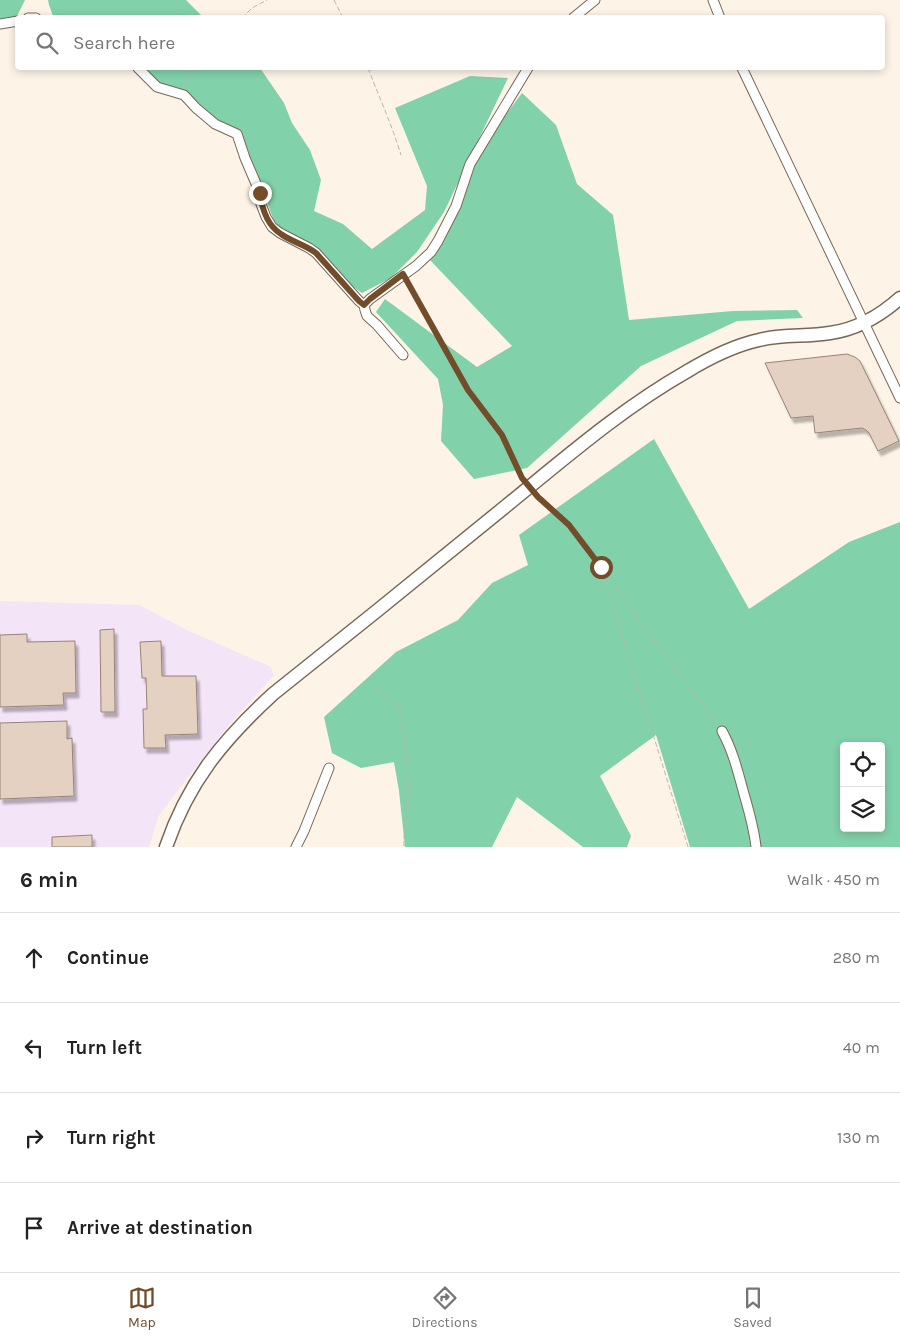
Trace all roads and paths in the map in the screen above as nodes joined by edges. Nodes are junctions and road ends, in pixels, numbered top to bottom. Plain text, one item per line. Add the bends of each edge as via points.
1 (267, 0) edge
2 (334, 0) edge
3 (596, 0) edge
4 (713, 0) edge
5 (245, 15) edge
6 (342, 15) edge
7 (577, 15) edge
8 (719, 15) edge
9 (15, 22) edge
10 (0, 24) edge
11 (140, 70) edge
12 (192, 70) edge
13 (369, 70) edge
14 (527, 70) edge
15 (743, 70) edge
16 (172, 91) junction
17 (401, 155) dead end
18 (403, 274) junction
19 (900, 298) edge
20 (364, 305) junction
21 (865, 324) junction
22 (403, 355) dead end
23 (900, 398) edge
24 (530, 487) junction
25 (601, 567) junction
26 (370, 683) dead end
27 (722, 731) joint
28 (329, 768) dead end
29 (166, 847) edge
30 (296, 847) edge
31 (404, 847) edge
32 (688, 847) edge
33 (756, 847) edge

1 - 5 path
2 - 6 path
3 - 7 street
4 - 8 street
9 - 10 street
11 - 16 street via 157,87
12 - 16 path via 184,87
13 - 17 path
14 - 18 street via 470,164 456,206 438,241 424,260
15 - 21 street
16 - 20 street via 184,95 214,124 236,134 272,227 316,253
18 - 20 street
18 - 24 path via 468,390 502,435 522,478
19 - 21 street
20 - 22 street via 367,316
21 - 23 street
21 - 24 street via 830,334 760,340 713,356 647,396
24 - 25 path via 569,525
24 - 29 street via 251,714 201,773 186,798
25 - 27 path
25 - 32 path
26 - 31 path via 396,704 401,715 409,803
27 - 33 street via 735,760
28 - 30 street

